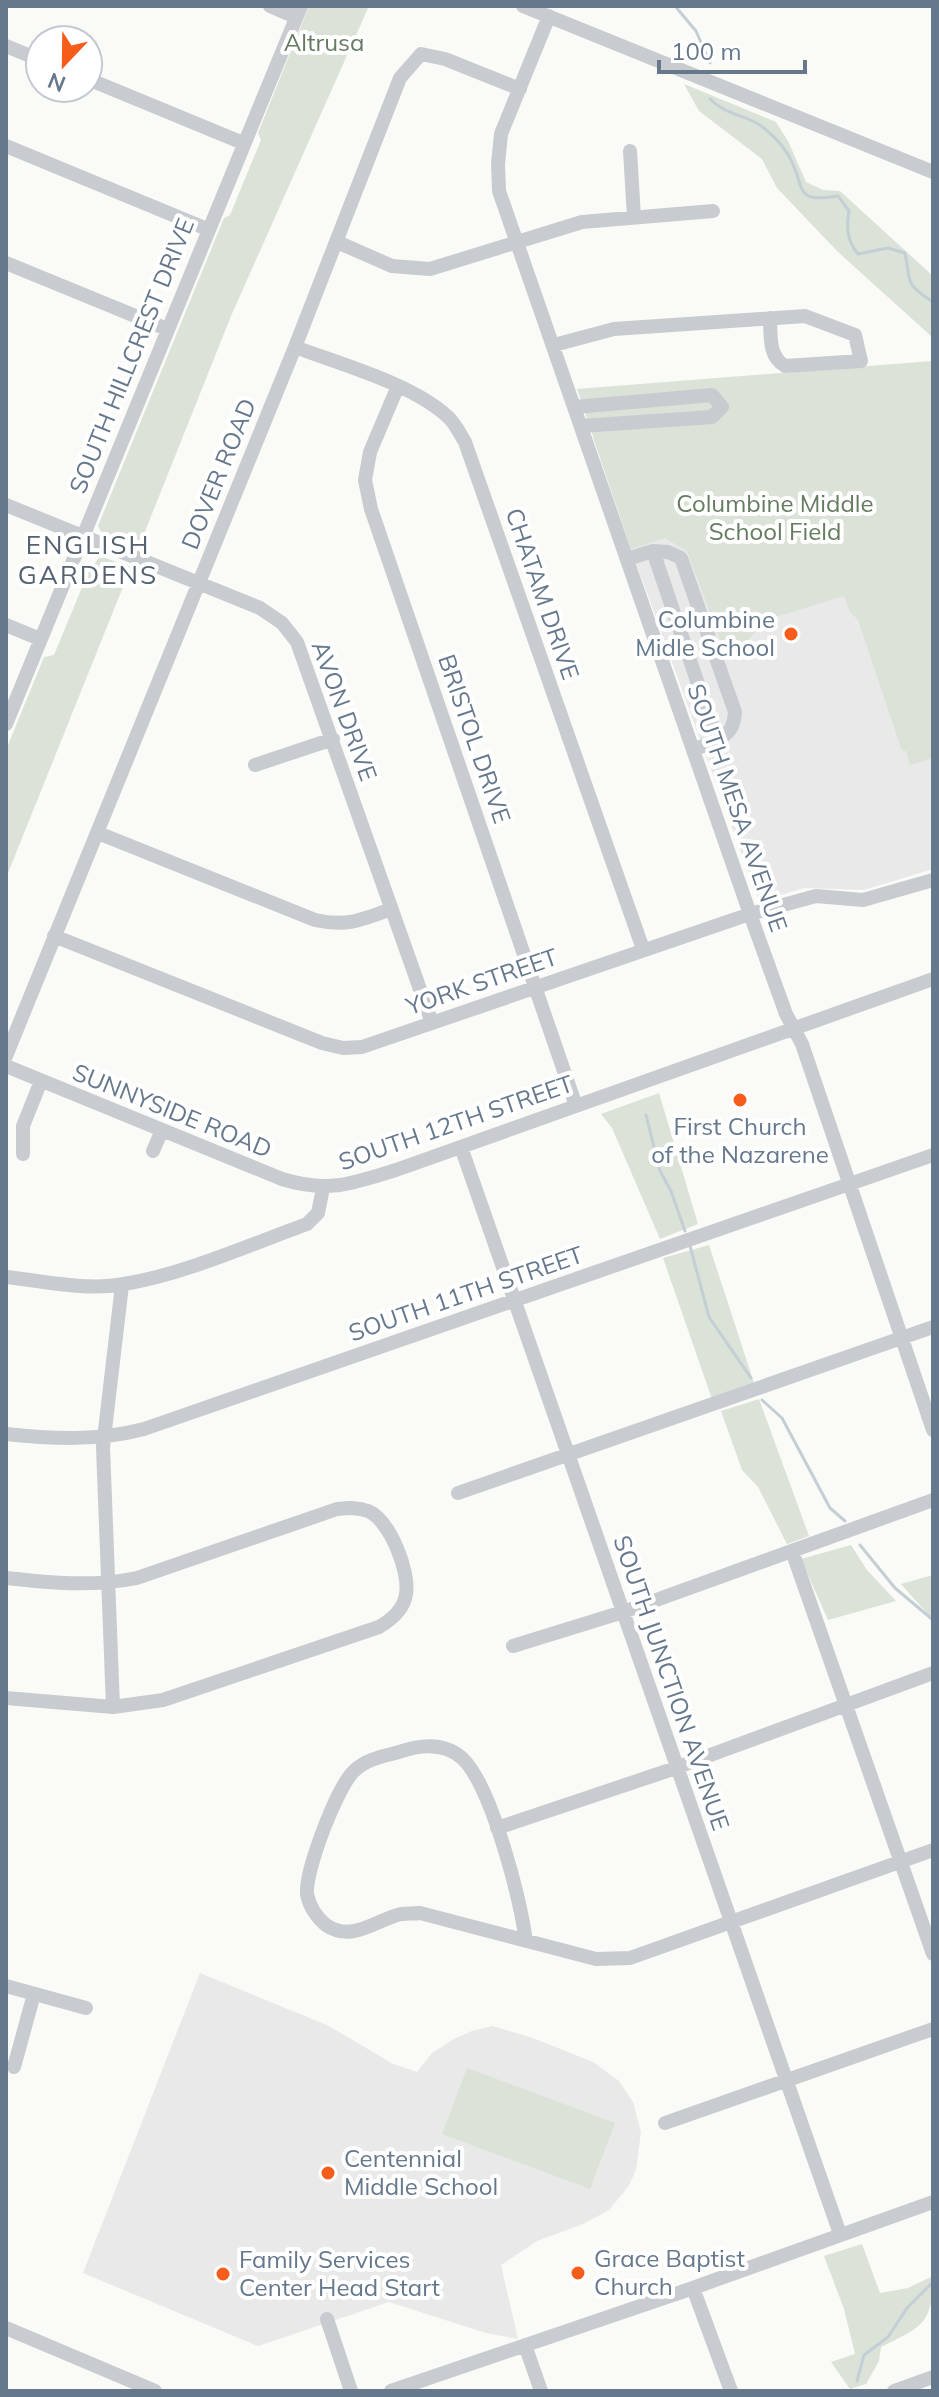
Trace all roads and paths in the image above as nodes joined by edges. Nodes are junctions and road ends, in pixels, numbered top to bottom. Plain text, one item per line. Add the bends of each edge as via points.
1 (270, 6) edge
2 (523, 6) edge
3 (298, 11) edge
4 (549, 16) junction
5 (104, 86) edge
6 (520, 89) junction
7 (243, 143) junction
8 (6, 146) edge
9 (630, 151) dead end
10 (933, 172) edge
11 (713, 211) dead end
12 (634, 217) junction
13 (207, 229) junction
14 (337, 242) junction
15 (516, 242) junction
16 (6, 263) edge
17 (770, 318) junction
18 (167, 329) junction
19 (554, 345) junction
20 (295, 347) junction
21 (398, 386) junction
22 (575, 407) junction
23 (581, 426) junction
24 (6, 505) edge
25 (83, 536) junction
26 (653, 551) junction
27 (627, 559) junction
28 (198, 584) junction
29 (6, 625) edge
30 (40, 639) junction
31 (6, 724) edge
32 (333, 739) junction
33 (717, 740) junction
34 (693, 750) junction
35 (255, 765) dead end
36 (98, 833) junction
37 (932, 883) edge
38 (391, 909) junction
39 (750, 914) junction
40 (54, 936) junction
41 (643, 949) junction
42 (933, 979) edge
43 (536, 987) junction
44 (432, 1023) junction
45 (794, 1030) junction
46 (6, 1056) edge
47 (6, 1066) edge
48 (41, 1081) junction
49 (576, 1106) junction
50 (162, 1130) junction
51 (461, 1147) junction
52 (153, 1151) dead end
53 (23, 1154) dead end
54 (933, 1155) edge
55 (850, 1182) junction
56 (323, 1188) junction
57 (6, 1277) edge
58 (122, 1285) junction
59 (513, 1301) junction
60 (933, 1327) edge
61 (901, 1339) junction
62 (933, 1430) edge
63 (6, 1434) edge
64 (105, 1437) junction
65 (569, 1455) junction
66 (458, 1493) dead end
67 (933, 1500) edge
68 (792, 1551) junction
69 (6, 1578) edge
70 (109, 1583) junction
71 (623, 1612) junction
72 (513, 1646) dead end
73 (933, 1673) edge
74 (6, 1698) edge
75 (113, 1707) junction
76 (845, 1707) junction
77 (677, 1767) junction
78 (497, 1828) junction
79 (933, 1850) edge
80 (900, 1861) junction
81 (731, 1922) junction
82 (526, 1941) junction
83 (933, 1954) edge
84 (6, 1986) edge
85 (34, 1994) junction
86 (86, 2008) dead end
87 (933, 2029) edge
88 (14, 2067) dead end
89 (787, 2081) junction
90 (665, 2123) dead end
91 (933, 2202) edge
92 (840, 2234) junction
93 (693, 2288) junction
94 (327, 2319) dead end
95 (6, 2328) edge
96 (525, 2345) junction
97 (933, 2377) edge
98 (153, 2390) edge
99 (351, 2391) edge
100 (391, 2391) edge
101 (541, 2391) edge
102 (731, 2391) edge
103 (894, 2391) edge

1 - 3 street
2 - 4 street
3 - 7 street, SOUTH HILLCREST DRIVE
4 - 6 street, SOUTH MESA AVENUE
4 - 10 street
5 - 7 street
6 - 14 street, DOVER ROAD via 421,54 400,78
6 - 15 street, SOUTH MESA AVENUE via 501,134 498,164 499,191
7 - 13 street, SOUTH HILLCREST DRIVE
8 - 13 street
9 - 12 street
11 - 12 street
12 - 15 street via 582,222
13 - 18 street, SOUTH HILLCREST DRIVE
14 - 15 street via 392,266 430,269
14 - 20 street, DOVER ROAD
15 - 19 street, SOUTH MESA AVENUE
16 - 18 street
17 - 17 street via 805,316 855,335 861,361 785,366 772,351
17 - 19 street via 614,329
18 - 25 street, SOUTH HILLCREST DRIVE
19 - 22 street, SOUTH MESA AVENUE
20 - 21 street, CHATAM DRIVE
20 - 28 street, DOVER ROAD
21 - 41 street, CHATAM DRIVE via 450,418 465,442
21 - 43 street, BRISTOL DRIVE via 370,452 365,480 371,509
22 - 23 street, SOUTH MESA AVENUE
22 - 23 street via 712,395 722,407 712,417
23 - 27 street, SOUTH MESA AVENUE
24 - 25 street, AVON DRIVE
25 - 28 street, AVON DRIVE
25 - 30 street, SOUTH HILLCREST DRIVE
26 - 27 street
26 - 33 street
26 - 33 street via 681,558 735,712 735,725
27 - 34 street, SOUTH MESA AVENUE
28 - 32 street, AVON DRIVE via 260,608 282,623 297,642
28 - 36 street, DOVER ROAD
29 - 30 street
30 - 31 street, SOUTH HILLCREST DRIVE
32 - 35 street
32 - 38 street, AVON DRIVE
33 - 34 street
34 - 39 street, SOUTH MESA AVENUE
36 - 38 street via 315,920 353,923
36 - 40 street, DOVER ROAD
37 - 39 street, YORK STREET via 863,900 816,896
38 - 44 street, AVON DRIVE
39 - 41 street, YORK STREET
39 - 45 street, SOUTH MESA AVENUE
40 - 44 street, YORK STREET via 343,1048 362,1047
40 - 46 street, DOVER ROAD
41 - 43 street, YORK STREET
42 - 45 street, SOUTH 12TH STREET
43 - 44 street, YORK STREET
43 - 49 street, BRISTOL DRIVE
45 - 49 street, SOUTH 12TH STREET
45 - 55 street, SOUTH MESA AVENUE
47 - 48 street, SUNNYSIDE ROAD
48 - 50 street, SUNNYSIDE ROAD
48 - 53 street via 23,1126
49 - 51 street, SOUTH 12TH STREET
50 - 52 street
50 - 56 street, SUNNYSIDE ROAD via 282,1179
51 - 56 street, SOUTH 12TH STREET via 354,1184
51 - 59 street, SOUTH JUNCTION AVENUE
54 - 55 street, SOUTH 11TH STREET
55 - 59 street, SOUTH 11TH STREET
55 - 61 street, SOUTH MESA AVENUE
56 - 58 street, SOUTH 12TH STREET via 318,1213 307,1224
57 - 58 street, SOUTH 12TH STREET
58 - 64 street
59 - 64 street, SOUTH 11TH STREET via 159,1424
59 - 65 street, SOUTH JUNCTION AVENUE
60 - 61 street
61 - 62 street, SOUTH MESA AVENUE
61 - 65 street
63 - 64 street, SOUTH 11TH STREET
64 - 70 street
65 - 66 street
65 - 71 street, SOUTH JUNCTION AVENUE
67 - 68 street
68 - 71 street
68 - 76 street
69 - 70 street
70 - 75 street
70 - 75 street via 353,1508 378,1518 387,1529 407,1593 400,1610 379,1627 163,1700
71 - 72 street
71 - 77 street, SOUTH JUNCTION AVENUE
73 - 76 street
74 - 75 street
76 - 77 street
76 - 80 street
77 - 78 street
77 - 81 street, SOUTH JUNCTION AVENUE
78 - 82 street via 521,1904
78 - 82 street via 476,1774 460,1756 439,1746 415,1746 365,1763 342,1785 307,1877 308,1898 328,1926 345,1931 420,1913
79 - 80 street
80 - 81 street
80 - 83 street
81 - 82 street via 630,1958 596,1959
81 - 89 street, SOUTH JUNCTION AVENUE
84 - 85 street
85 - 86 street
85 - 88 street
87 - 89 street
89 - 90 street
89 - 92 street, SOUTH JUNCTION AVENUE
91 - 92 street
92 - 93 street
93 - 96 street
93 - 102 street
94 - 99 street
95 - 98 street
96 - 100 street
96 - 101 street
97 - 103 street

